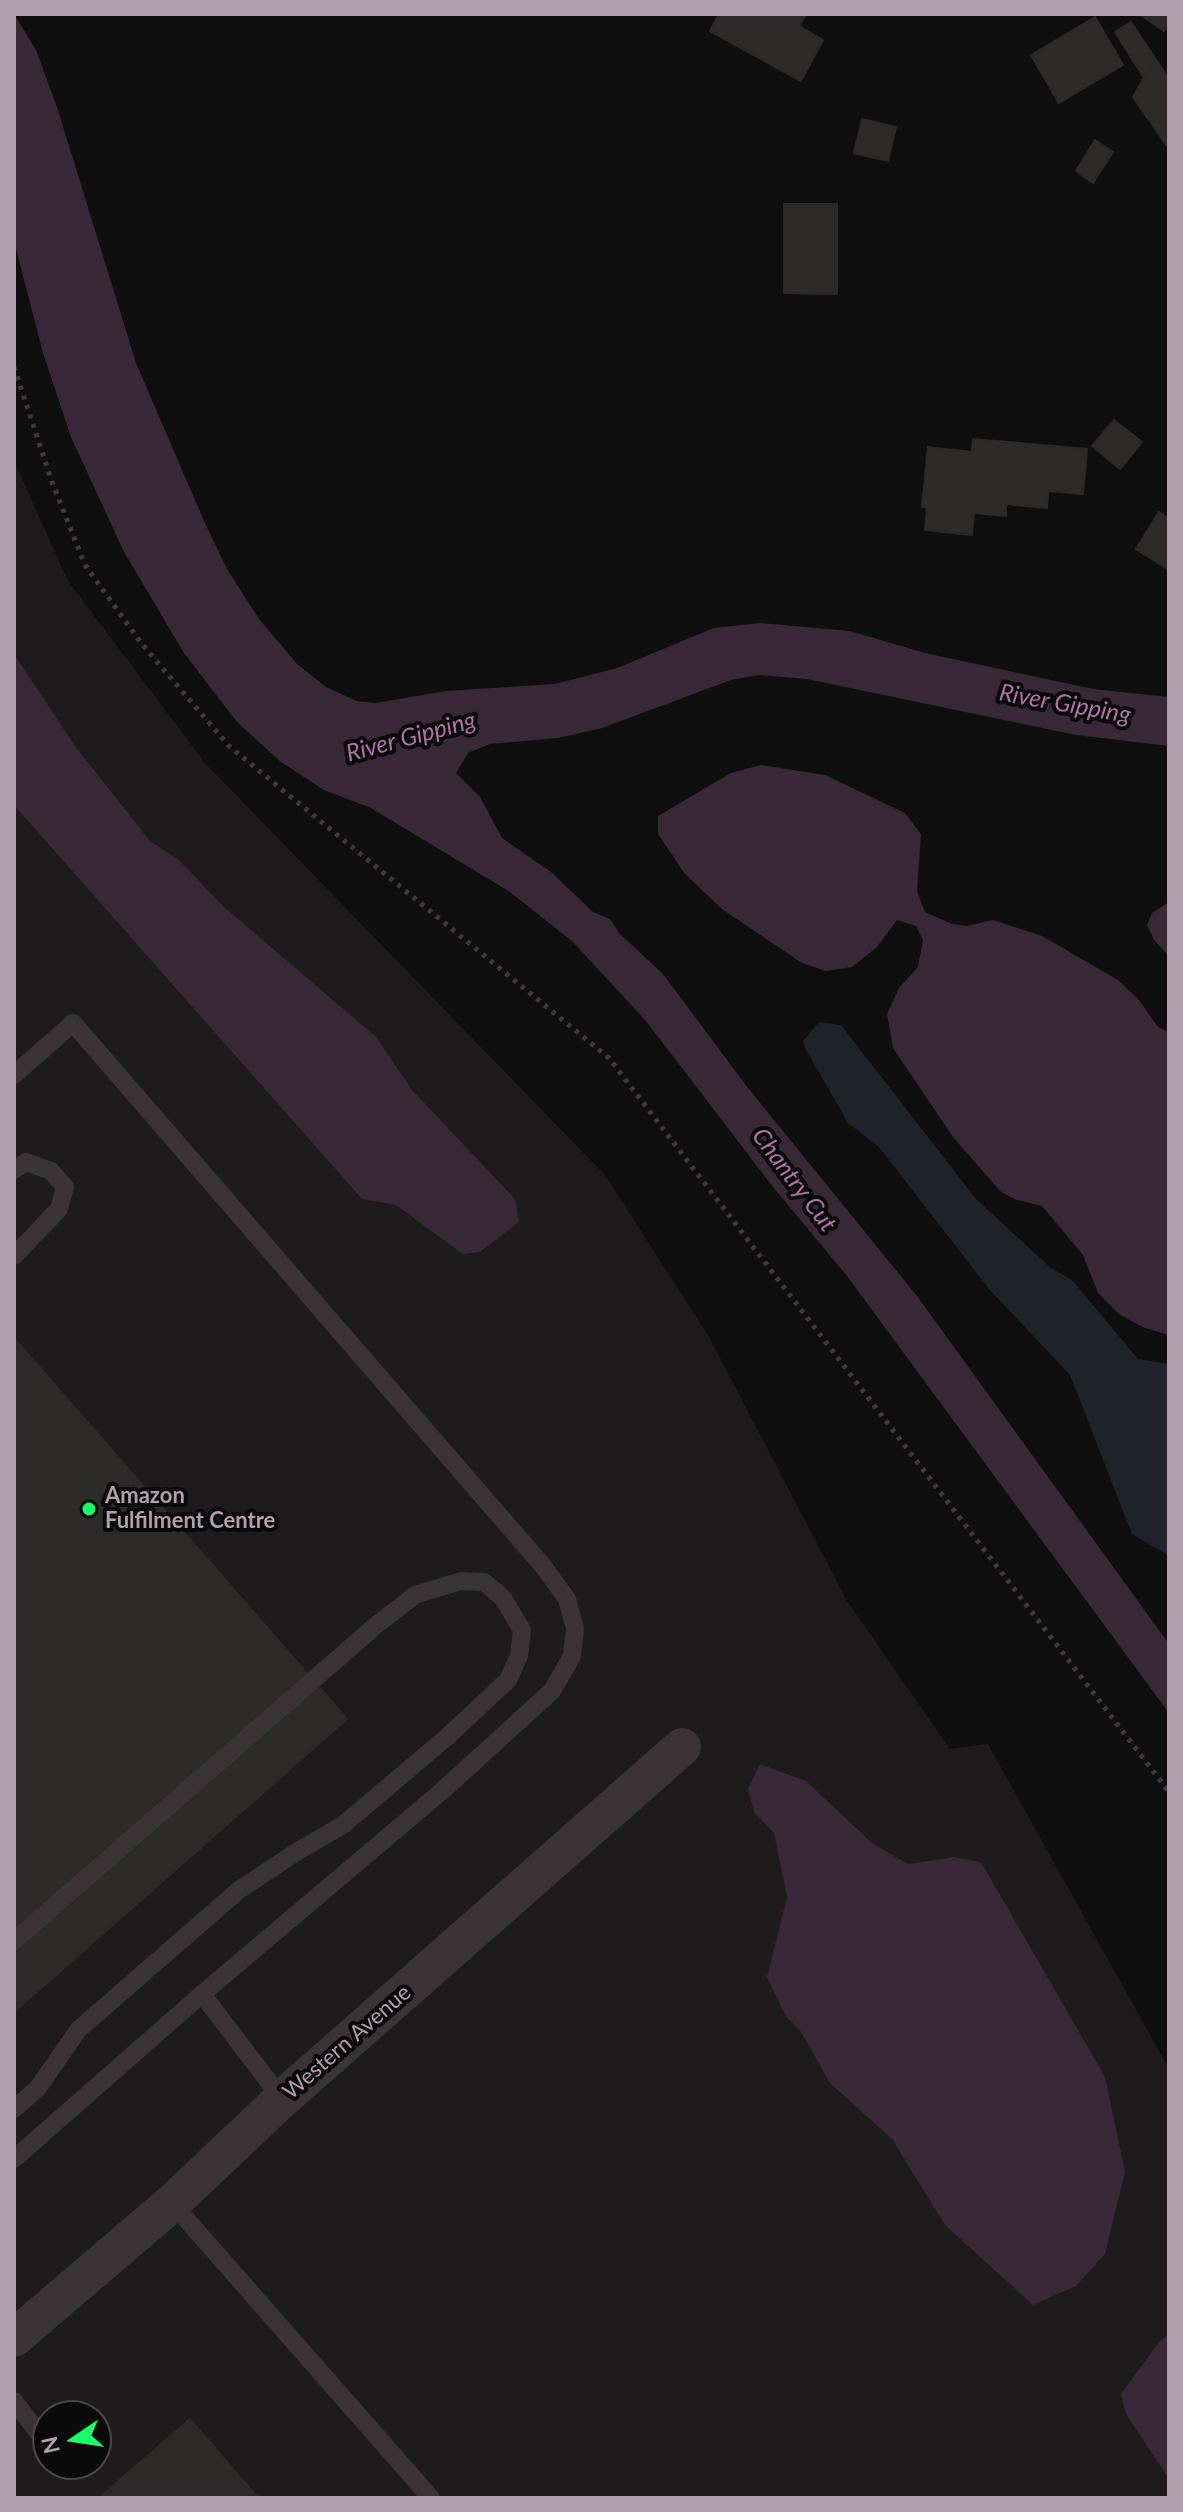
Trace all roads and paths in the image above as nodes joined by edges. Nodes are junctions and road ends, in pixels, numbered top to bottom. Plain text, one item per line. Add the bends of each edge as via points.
1 (14, 367) edge
2 (14, 1075) edge
3 (14, 1170) edge
4 (14, 1256) edge
5 (682, 1747) dead end
6 (1169, 1792) edge
7 (14, 1941) edge
8 (202, 1994) junction
9 (282, 2099) junction
10 (14, 2109) edge
11 (14, 2159) edge
12 (172, 2203) junction
13 (14, 2338) edge
14 (14, 2401) edge
15 (32, 2424) edge
16 (431, 2498) edge

1 - 6 path via 85,565 141,643 229,746 609,1058
2 - 8 lane via 73,1023 543,1566 567,1599 575,1628 572,1656 552,1691
3 - 4 lane via 26,1162 51,1171 65,1187 59,1209
5 - 9 street, Western Avenue
7 - 10 lane via 415,1595 461,1581 484,1582 503,1598 522,1630 519,1656 508,1680 343,1825 228,1900 78,2030 38,2088
8 - 9 lane
8 - 11 lane
9 - 12 street, Western Avenue
12 - 13 street, Western Avenue
12 - 16 lane
14 - 15 lane

